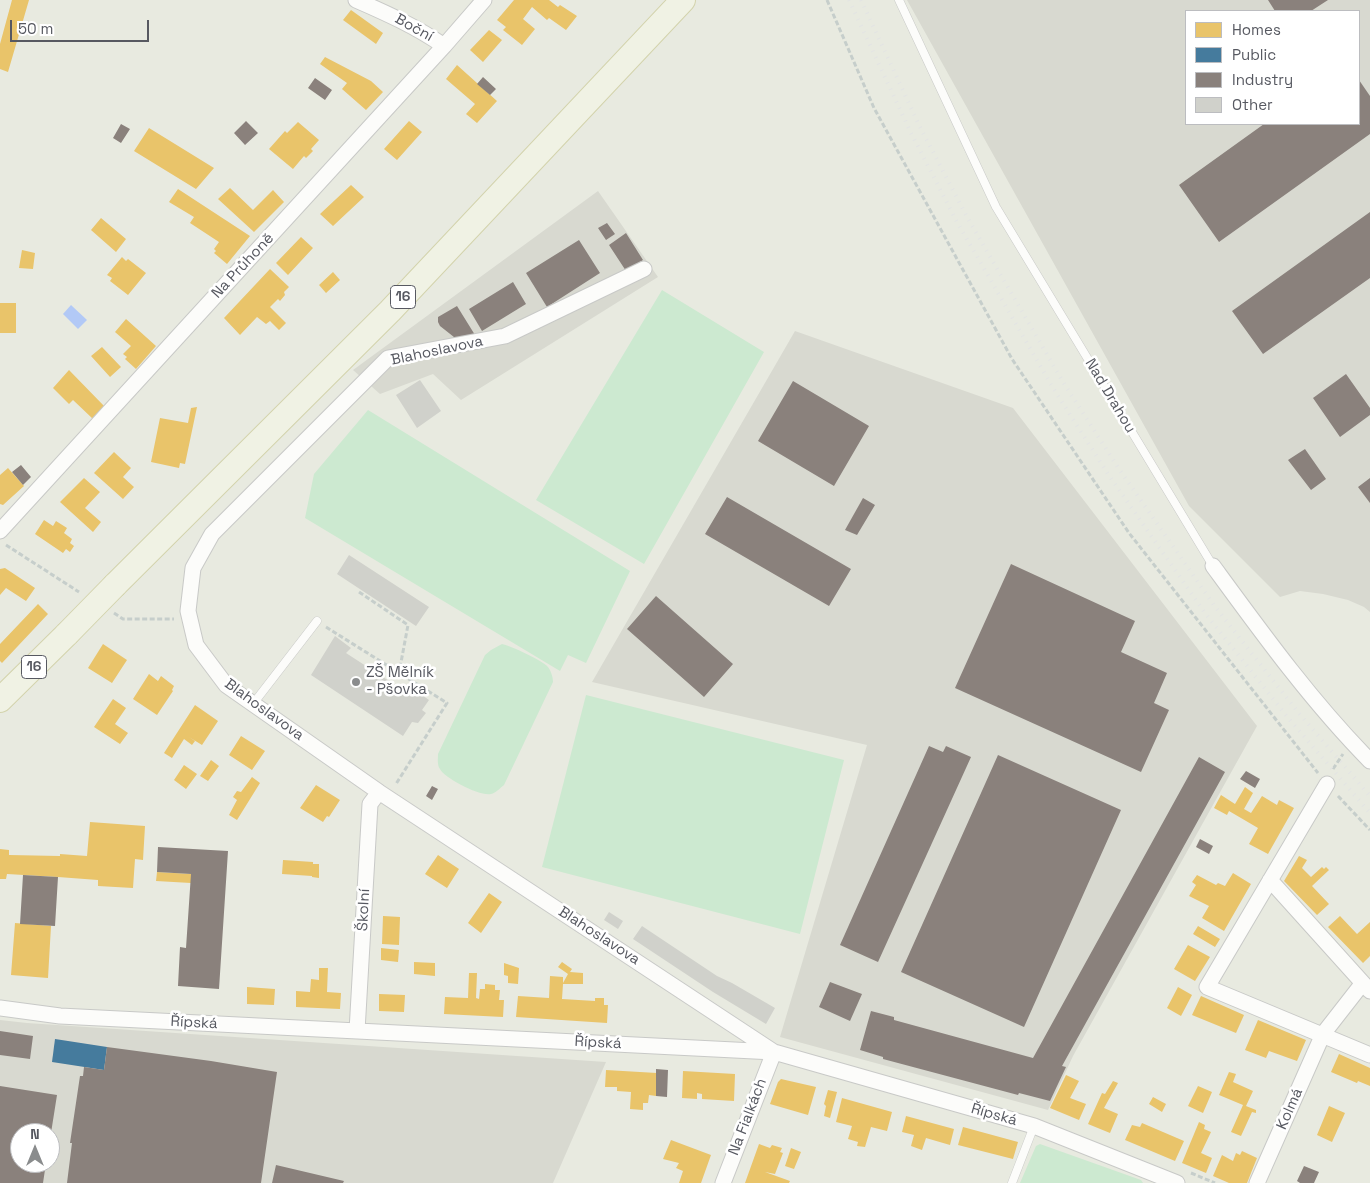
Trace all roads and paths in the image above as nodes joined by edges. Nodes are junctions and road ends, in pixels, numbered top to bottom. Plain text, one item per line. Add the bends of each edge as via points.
1 (356, 0) edge
2 (484, 0) edge
3 (683, 0) edge
4 (826, 0) edge
5 (898, 0) edge
6 (444, 46) junction
7 (644, 269) dead end
8 (0, 531) edge
9 (1212, 566) joint
10 (358, 592) dead end
11 (317, 621) joint
12 (399, 673) junction
13 (0, 700) edge
14 (253, 704) junction
15 (1349, 739) junction
16 (1370, 760) edge
17 (1327, 784) junction
18 (386, 789) junction
19 (1370, 830) edge
20 (1270, 880) junction
21 (1366, 987) edge
22 (0, 1008) edge
23 (357, 1031) junction
24 (1323, 1034) junction
25 (774, 1052) junction
26 (1370, 1055) edge
27 (1034, 1126) junction
28 (1173, 1182) edge
29 (723, 1183) edge
30 (1012, 1183) edge
31 (1258, 1183) edge

1 - 6 street, Boční via 431,36
2 - 6 street, Na Průhoně
3 - 13 main road, 16, bridge via 390,311
4 - 17 path via 874,108 1012,359 1129,533
5 - 9 lane, Nad Drahou via 996,207
6 - 8 street, Na Průhoně
7 - 14 street, Blahoslavova via 505,336 388,358 212,534 193,568 188,611 196,645 226,685
9 - 15 street, Nad Drahou via 1281,658
10 - 12 path via 408,625
11 - 12 path
11 - 14 lane
12 - 18 path via 447,703
14 - 18 street, Blahoslavova
15 - 16 street, Nad Drahou
15 - 17 path
17 - 19 path
17 - 20 street
18 - 23 street, Školní via 370,804
18 - 25 street, Blahoslavova
20 - 21 street
20 - 24 street via 1207,987
21 - 24 street, Kolmá
22 - 23 street, Řípská via 60,1016
23 - 25 street, Řípská
24 - 26 street
24 - 31 street, Kolmá
25 - 27 street, Řípská
25 - 29 street, Na Fialkách
27 - 28 street, Řípská
27 - 30 lane

